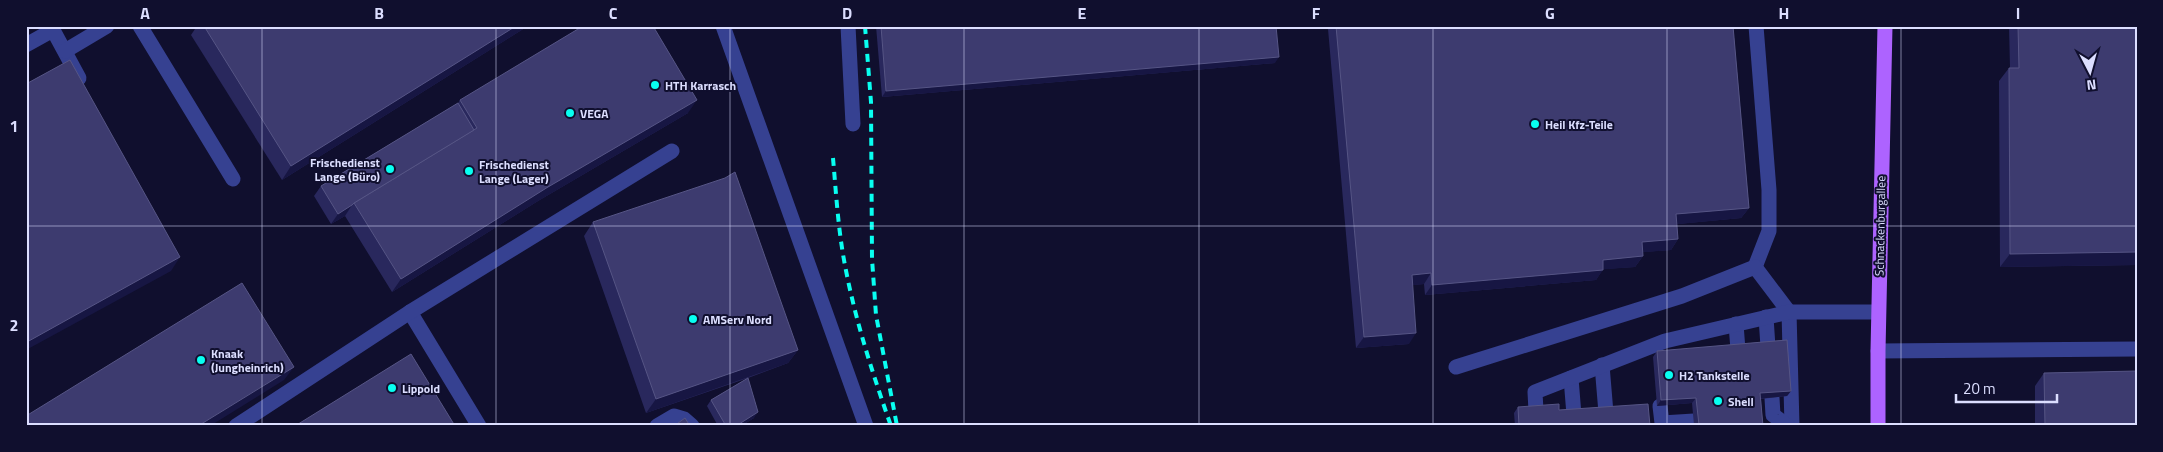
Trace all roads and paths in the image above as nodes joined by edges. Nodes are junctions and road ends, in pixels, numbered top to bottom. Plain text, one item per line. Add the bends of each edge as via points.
1 (107, 26) edge
2 (140, 26) edge
3 (723, 26) edge
4 (848, 26) edge
5 (1756, 26) edge
6 (1885, 26) edge
7 (26, 44) edge
8 (65, 51) junction
9 (89, 95) edge
10 (853, 124) dead end
11 (672, 150) dead end
12 (233, 179) dead end
13 (1754, 267) junction
14 (410, 312) junction
15 (1789, 312) junction
16 (1878, 312) junction
17 (1766, 317) junction
18 (1736, 324) junction
19 (1678, 337) junction
20 (1768, 347) edge
21 (2137, 349) edge
22 (1738, 350) edge
23 (1878, 351) junction
24 (1680, 355) edge
25 (1602, 365) junction
26 (1456, 366) dead end
27 (1571, 378) junction
28 (1772, 398) edge
29 (1683, 404) edge
30 (1660, 406) edge
31 (1536, 411) edge
32 (1606, 412) edge
33 (1574, 415) edge
34 (1773, 415) junction
35 (1757, 416) edge
36 (236, 426) edge
37 (479, 426) edge
38 (657, 426) edge
39 (692, 426) edge
40 (866, 426) edge
41 (1788, 426) edge
42 (1792, 426) edge
43 (1878, 426) edge

1 - 8 lane
2 - 12 lane
3 - 40 lane
4 - 10 lane
5 - 13 lane via 1769,190 1769,231
6 - 16 main road, Schnackenburgallee
7 - 8 lane via 53,30
8 - 9 lane
11 - 14 lane
13 - 15 lane
13 - 26 lane via 1682,296
14 - 36 lane
14 - 37 lane
15 - 16 lane
15 - 17 lane
15 - 42 lane
16 - 23 main road, Schnackenburgallee
17 - 18 lane
17 - 20 lane
18 - 19 lane via 1704,339
18 - 22 lane
19 - 24 lane
19 - 25 lane via 1657,350
21 - 23 lane
23 - 43 main road, Schnackenburgallee
25 - 27 lane
25 - 32 lane
27 - 31 lane via 1535,392
27 - 33 lane
28 - 34 lane
29 - 30 lane via 1689,421 1662,423
34 - 35 lane
34 - 41 lane
38 - 39 lane via 674,416

